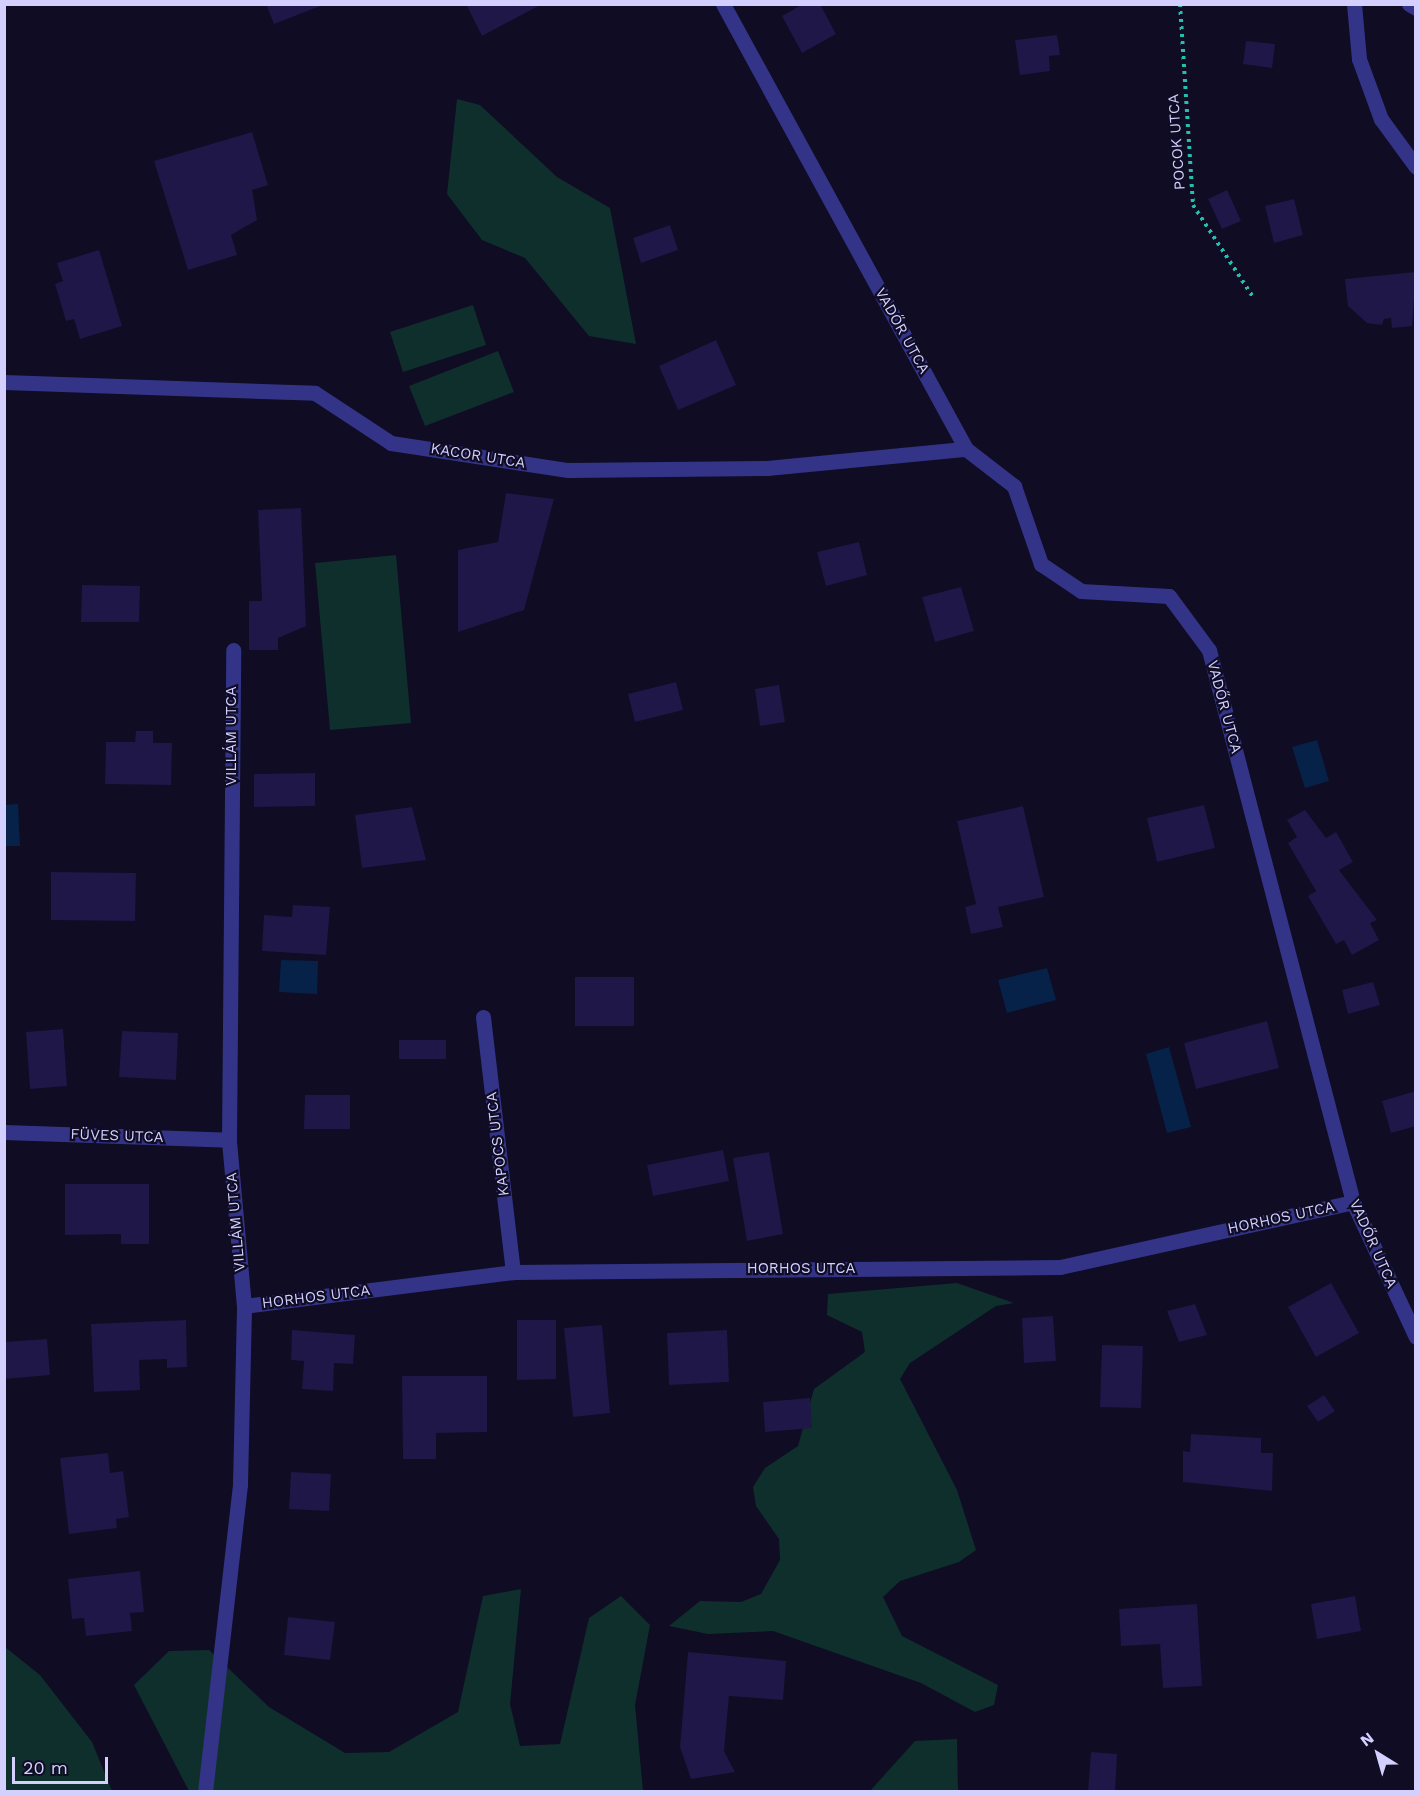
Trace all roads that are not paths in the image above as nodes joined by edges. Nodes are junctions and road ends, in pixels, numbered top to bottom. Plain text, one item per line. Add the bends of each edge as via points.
1 (723, 4) edge
2 (1354, 4) edge
3 (1409, 4) edge
4 (1416, 8) edge
5 (1416, 167) edge
6 (4, 382) edge
7 (966, 449) junction
8 (232, 650) dead end
9 (483, 1017) dead end
10 (4, 1132) edge
11 (229, 1140) junction
12 (1353, 1202) junction
13 (513, 1272) junction
14 (244, 1306) junction
15 (1416, 1337) edge
16 (206, 1791) edge

1 - 7 street, VADŐR UTCA
2 - 5 street via 1359,59 1381,119
3 - 4 street
6 - 7 street, KACOR UTCA via 315,393 391,443 567,470 766,468
7 - 12 street, VADŐR UTCA via 1014,486 1041,564 1081,591 1169,596 1209,650
8 - 11 street, VILLÁM UTCA
9 - 13 street, KAPOCS UTCA
10 - 11 street, FÜVES UTCA
11 - 14 street, VILLÁM UTCA
12 - 13 street, HORHOS UTCA via 1060,1267
12 - 15 street, VADŐR UTCA
13 - 14 street, HORHOS UTCA
14 - 16 street, VILLÁM UTCA via 240,1484

